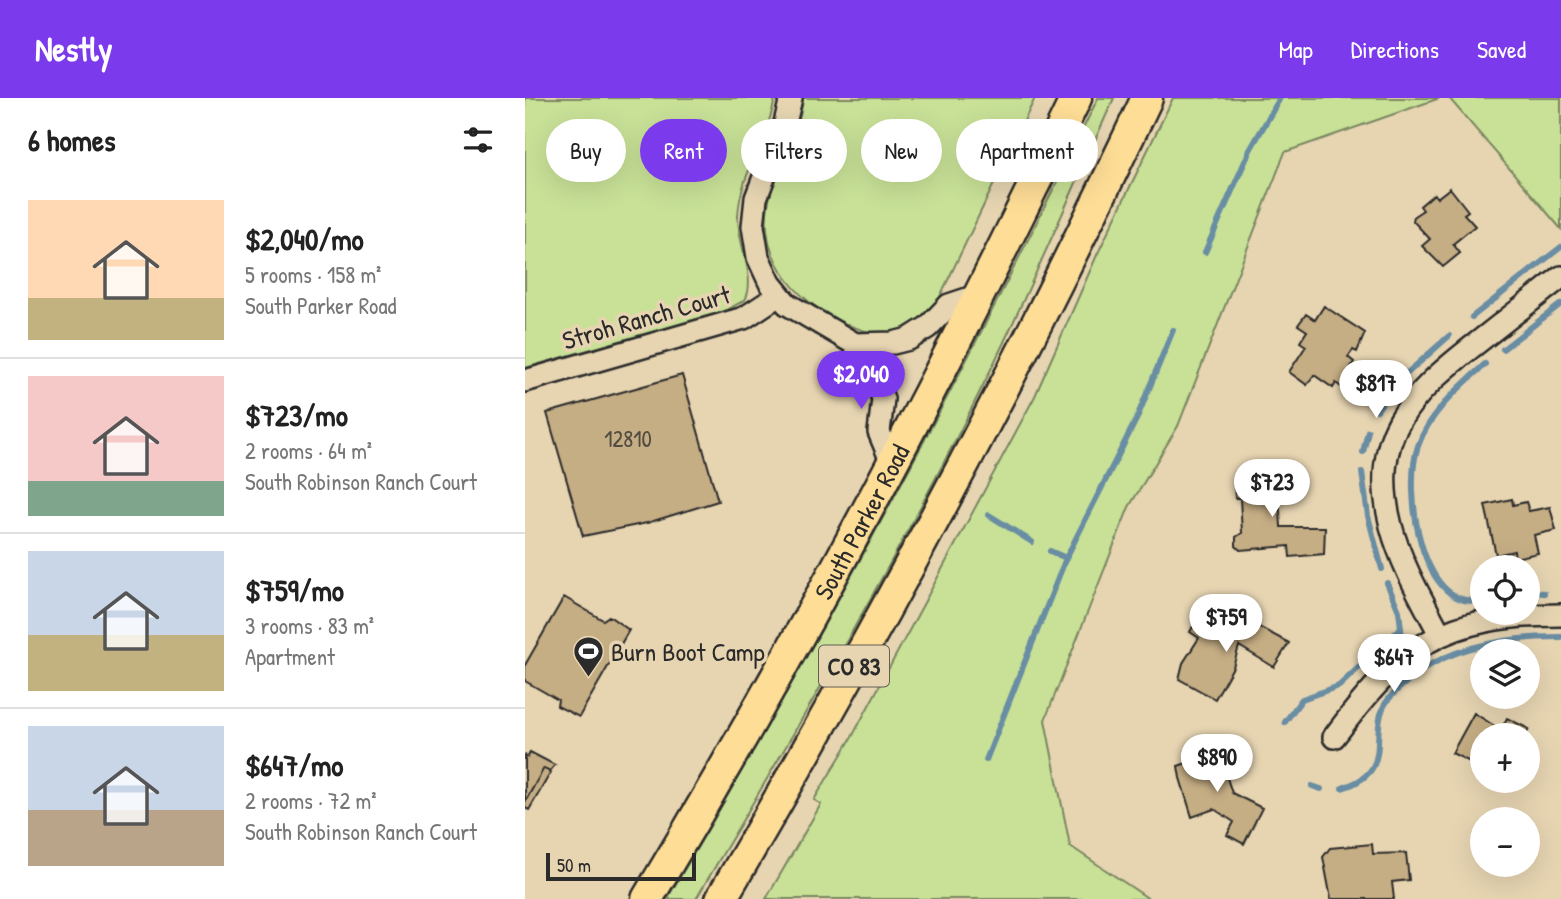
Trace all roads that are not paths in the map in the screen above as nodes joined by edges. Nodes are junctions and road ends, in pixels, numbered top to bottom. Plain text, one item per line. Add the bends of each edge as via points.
1 (791, 98) edge
2 (1076, 98) edge
3 (1147, 98) edge
4 (1561, 277) edge
5 (779, 295) junction
6 (979, 295) junction
7 (855, 344) junction
8 (525, 381) edge
9 (892, 463) junction
10 (1561, 615) edge
11 (1440, 634) junction
12 (1334, 737) dead end
13 (647, 899) edge
14 (720, 899) edge

1 - 5 street via 753,214 758,257
2 - 6 highway, South Parker Road / CO 83
3 - 14 highway, CO 83 via 951,489
4 - 11 street via 1428,383 1406,408 1391,437 1384,480 1392,527 1408,572
5 - 7 street via 797,312
5 - 8 street, Stroh Ranch Court via 740,320
6 - 7 street via 949,305 909,339 893,344
6 - 9 highway, South Parker Road / CO 83
7 - 9 street via 879,383 883,399 879,432
9 - 13 highway, South Parker Road / CO 83
10 - 11 street via 1510,618
11 - 12 street via 1384,674

